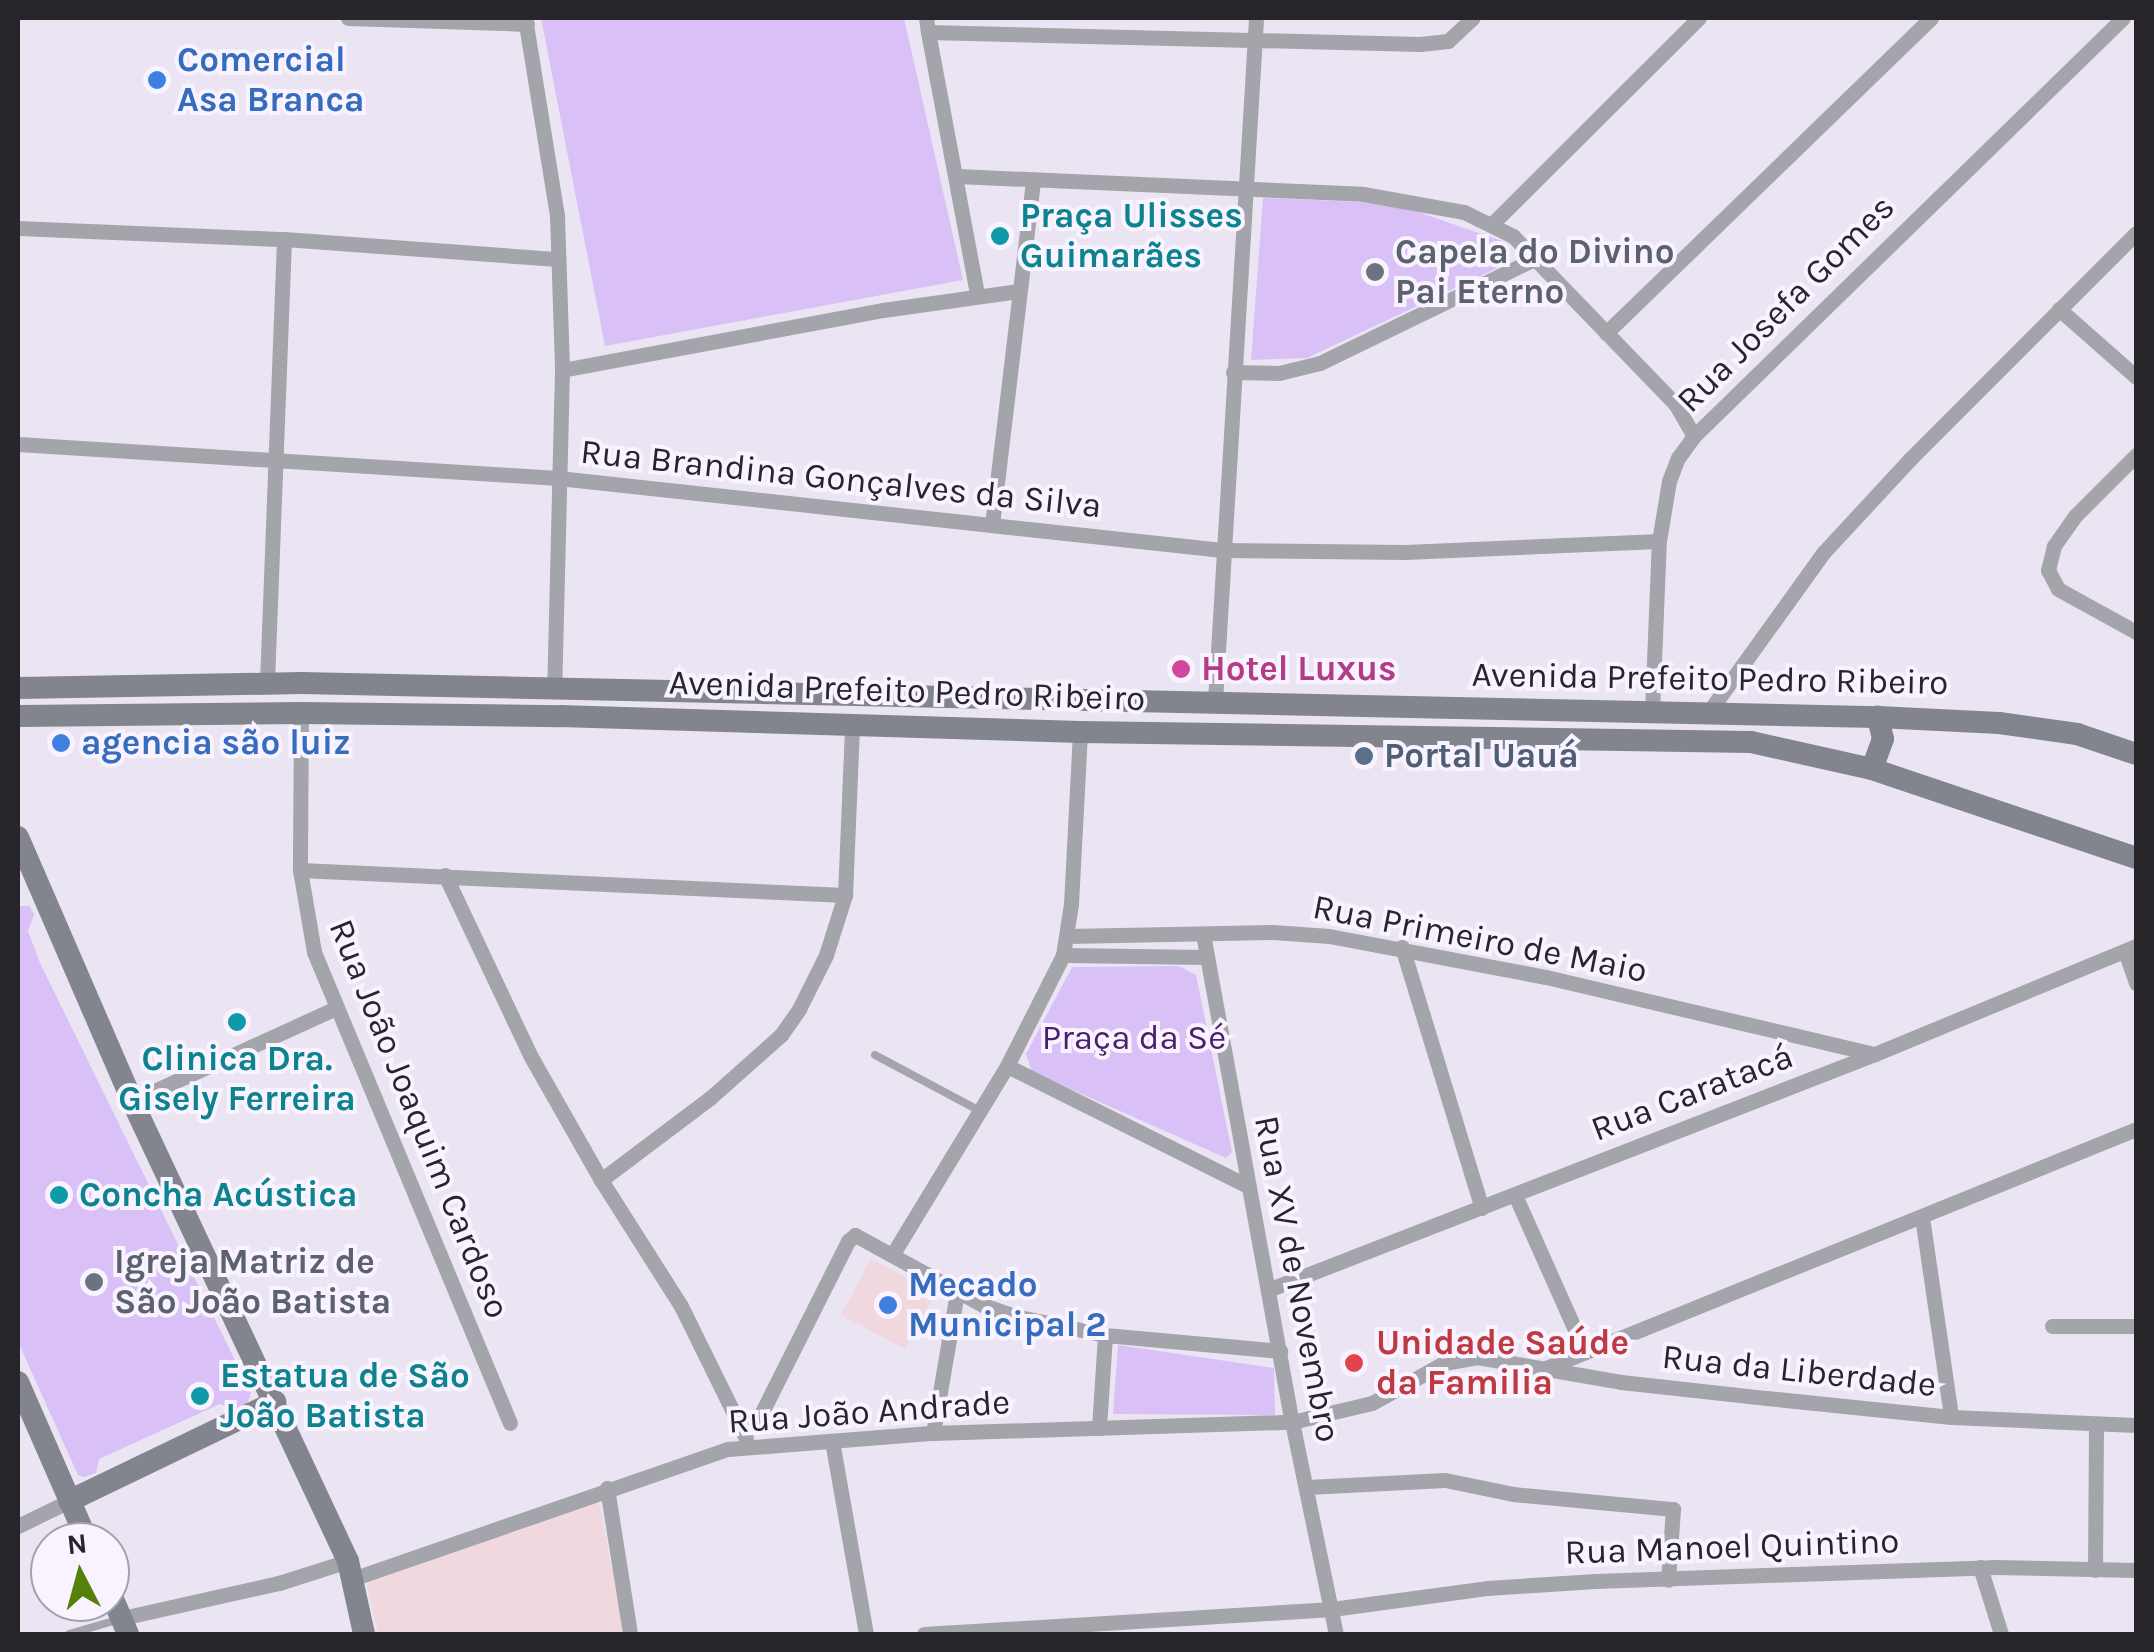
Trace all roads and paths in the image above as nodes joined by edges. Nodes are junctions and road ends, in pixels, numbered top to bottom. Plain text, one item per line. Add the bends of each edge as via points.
1 (348, 18) edge
2 (1256, 18) edge
3 (1474, 18) edge
4 (1699, 18) edge
5 (1931, 18) edge
6 (2123, 18) edge
7 (526, 21) edge
8 (927, 25) edge
9 (1255, 38) junction
10 (957, 176) junction
11 (1033, 179) junction
12 (1248, 187) junction
13 (1493, 223) junction
14 (18, 228) edge
15 (2136, 234) edge
16 (284, 238) junction
17 (1536, 258) junction
18 (558, 259) junction
19 (1019, 290) junction
20 (977, 295) junction
21 (2059, 309) junction
22 (1606, 333) junction
23 (562, 370) junction
24 (1233, 372) junction
25 (2136, 377) edge
26 (1694, 436) junction
27 (18, 444) edge
28 (2136, 455) edge
29 (275, 459) junction
30 (558, 478) junction
31 (992, 526) junction
32 (1659, 541) junction
33 (1222, 550) junction
34 (2136, 632) edge
35 (267, 682) junction
36 (301, 683) junction
37 (18, 688) edge
38 (554, 688) junction
39 (852, 695) junction
40 (1081, 699) junction
41 (1215, 701) junction
42 (1652, 712) junction
43 (268, 713) junction
44 (301, 713) junction
45 (1708, 713) junction
46 (18, 716) edge
47 (554, 716) junction
48 (1878, 717) junction
49 (852, 725) junction
50 (1080, 732) junction
51 (1214, 734) junction
52 (1707, 741) junction
53 (2136, 754) edge
54 (1872, 769) junction
55 (18, 836) edge
56 (2136, 858) edge
57 (300, 870) junction
58 (445, 875) junction
59 (26, 880) edge
60 (845, 895) junction
61 (1203, 934) junction
62 (1068, 936) junction
63 (1402, 947) junction
64 (2131, 949) edge
65 (1063, 956) junction
66 (1207, 957) junction
67 (2136, 982) edge
68 (336, 1008) junction
69 (1875, 1054) junction
70 (876, 1055) dead end
71 (1007, 1066) junction
72 (132, 1101) junction
73 (980, 1111) junction
74 (2136, 1129) edge
75 (601, 1180) junction
76 (1248, 1186) junction
77 (1515, 1195) junction
78 (1482, 1208) junction
79 (1922, 1218) junction
80 (894, 1252) junction
81 (1268, 1290) junction
82 (958, 1292) junction
83 (2052, 1326) dead end
84 (2136, 1326) edge
85 (1105, 1336) junction
86 (1280, 1350) junction
87 (1584, 1352) junction
88 (1546, 1368) junction
89 (18, 1382) edge
90 (275, 1402) junction
91 (1951, 1417) junction
92 (1292, 1422) junction
93 (510, 1423) dead end
94 (2096, 1424) junction
95 (2136, 1425) edge
96 (1099, 1428) junction
97 (932, 1433) junction
98 (746, 1438) junction
99 (832, 1441) junction
100 (1306, 1486) junction
101 (607, 1488) junction
102 (69, 1501) junction
103 (79, 1522) edge
104 (18, 1526) edge
105 (1980, 1567) junction
106 (350, 1570) junction
107 (2095, 1570) junction
108 (2136, 1570) edge
109 (1668, 1580) junction
110 (1332, 1609) junction
111 (125, 1626) edge
112 (69, 1634) edge
113 (364, 1634) edge
114 (630, 1634) edge
115 (866, 1634) edge
116 (924, 1634) edge
117 (1336, 1634) edge
118 (2001, 1634) edge

1 - 7 street
2 - 9 street
3 - 9 street via 1448,41 1434,44
4 - 13 street
5 - 22 street
6 - 26 street, Rua Josefa Gomes
7 - 18 street via 545,124
8 - 9 street
8 - 10 street
9 - 12 street
10 - 11 street
10 - 20 street
11 - 12 street
11 - 19 street
12 - 13 street via 1414,201
12 - 24 street
13 - 17 street
14 - 16 street
15 - 21 street
16 - 18 street
16 - 29 street
17 - 22 street
17 - 24 street via 1320,363 1278,373
18 - 23 street
19 - 20 street
19 - 31 street
20 - 23 street
21 - 25 street
21 - 45 street via 1823,553
22 - 26 street via 1676,405
23 - 30 street
24 - 33 street
26 - 32 street, Rua Josefa Gomes via 1669,481
27 - 29 street, Rua Brandina Gonçalves da Silva
28 - 34 street via 2075,516 2054,546 2048,570 2058,589
29 - 30 street, Rua Brandina Gonçalves da Silva
29 - 35 street
30 - 31 street, Rua Brandina Gonçalves da Silva
30 - 38 street
31 - 33 street, Rua Brandina Gonçalves da Silva
32 - 33 street, Rua Brandina Gonçalves da Silva via 1405,552
32 - 42 street, Rua Josefa Gomes
33 - 41 street
35 - 36 main road, Avenida Prefeito Pedro Ribeiro
35 - 37 main road, Avenida Prefeito Pedro Ribeiro
35 - 43 main road
36 - 38 main road, Avenida Prefeito Pedro Ribeiro
36 - 44 main road
38 - 39 main road, Avenida Prefeito Pedro Ribeiro
38 - 47 main road
39 - 40 main road, Avenida Prefeito Pedro Ribeiro
39 - 49 main road
40 - 41 main road, Avenida Prefeito Pedro Ribeiro
40 - 50 main road
41 - 42 main road, Avenida Prefeito Pedro Ribeiro
41 - 51 main road
42 - 45 main road, Avenida Prefeito Pedro Ribeiro
43 - 44 main road, Avenida Prefeito Pedro Ribeiro
43 - 46 main road, Avenida Prefeito Pedro Ribeiro
44 - 47 main road, Avenida Prefeito Pedro Ribeiro
44 - 57 street, Rua João Joaquim Cardoso
45 - 48 main road, Avenida Prefeito Pedro Ribeiro
45 - 52 main road
47 - 49 main road, Avenida Prefeito Pedro Ribeiro
48 - 53 main road, Avenida Prefeito Pedro Ribeiro via 2077,734
48 - 54 main road via 1884,738
49 - 50 main road, Avenida Prefeito Pedro Ribeiro
49 - 60 street
50 - 51 main road, Avenida Prefeito Pedro Ribeiro
50 - 62 street
51 - 52 main road, Avenida Prefeito Pedro Ribeiro
52 - 54 main road, Avenida Prefeito Pedro Ribeiro via 1784,746
54 - 56 main road, Avenida Prefeito Pedro Ribeiro
55 - 59 main road
57 - 58 street
57 - 68 street, Rua João Joaquim Cardoso via 314,952
58 - 60 street
58 - 75 street via 530,1056
59 - 72 main road
60 - 75 street via 826,955 781,1034
61 - 62 street, Rua Primeiro de Maio
61 - 63 street, Rua Primeiro de Maio via 1273,932
61 - 66 street, Rua XV de Novembro
62 - 65 street
63 - 69 street, Rua Primeiro de Maio
63 - 78 street
64 - 67 street
64 - 69 street, Rua Caratacá
65 - 66 street
65 - 71 street
66 - 76 street, Rua XV de Novembro
68 - 72 street
68 - 93 street, Rua João Joaquim Cardoso
69 - 77 street, Rua Caratacá
70 - 73 lane
71 - 73 street
71 - 76 street
72 - 90 main road
73 - 80 street
74 - 79 street
75 - 98 street via 682,1306
76 - 81 street, Rua XV de Novembro
77 - 78 street, Rua Caratacá
77 - 87 street
78 - 81 street, Rua Caratacá
79 - 87 street
79 - 91 street
80 - 82 street
80 - 98 street via 851,1236
81 - 86 street, Rua XV de Novembro
82 - 85 street via 1015,1316
82 - 97 street
83 - 84 street
85 - 86 street
85 - 96 street
86 - 92 street, Rua XV de Novembro
87 - 88 street
88 - 91 street, Rua da Liberdade
88 - 92 street, Rua da Liberdade via 1459,1359 1372,1403
89 - 102 main road
90 - 102 main road
90 - 106 main road
91 - 94 street, Rua da Liberdade
92 - 96 street, Rua João Andrade
92 - 100 street, Rua XV de Novembro
94 - 95 street, Rua da Liberdade
94 - 107 street
96 - 97 street, Rua João Andrade
97 - 99 street, Rua João Andrade
98 - 99 street, Rua João Andrade
98 - 101 street, Rua João Andrade
99 - 115 street
100 - 109 street via 1445,1480 1513,1494 1673,1509
100 - 110 street, Rua XV de Novembro
101 - 106 street, Rua João Andrade
101 - 114 street
102 - 103 main road
102 - 104 street
105 - 107 street, Rua Manoel Quintino
105 - 109 street, Rua Manoel Quintino
105 - 118 street
106 - 111 street, Rua João Andrade
106 - 113 main road
107 - 108 street, Rua Manoel Quintino
109 - 110 street, Rua Manoel Quintino via 1486,1588
110 - 116 street, Rua Manoel Quintino
110 - 117 street, Rua XV de Novembro
111 - 112 lane

